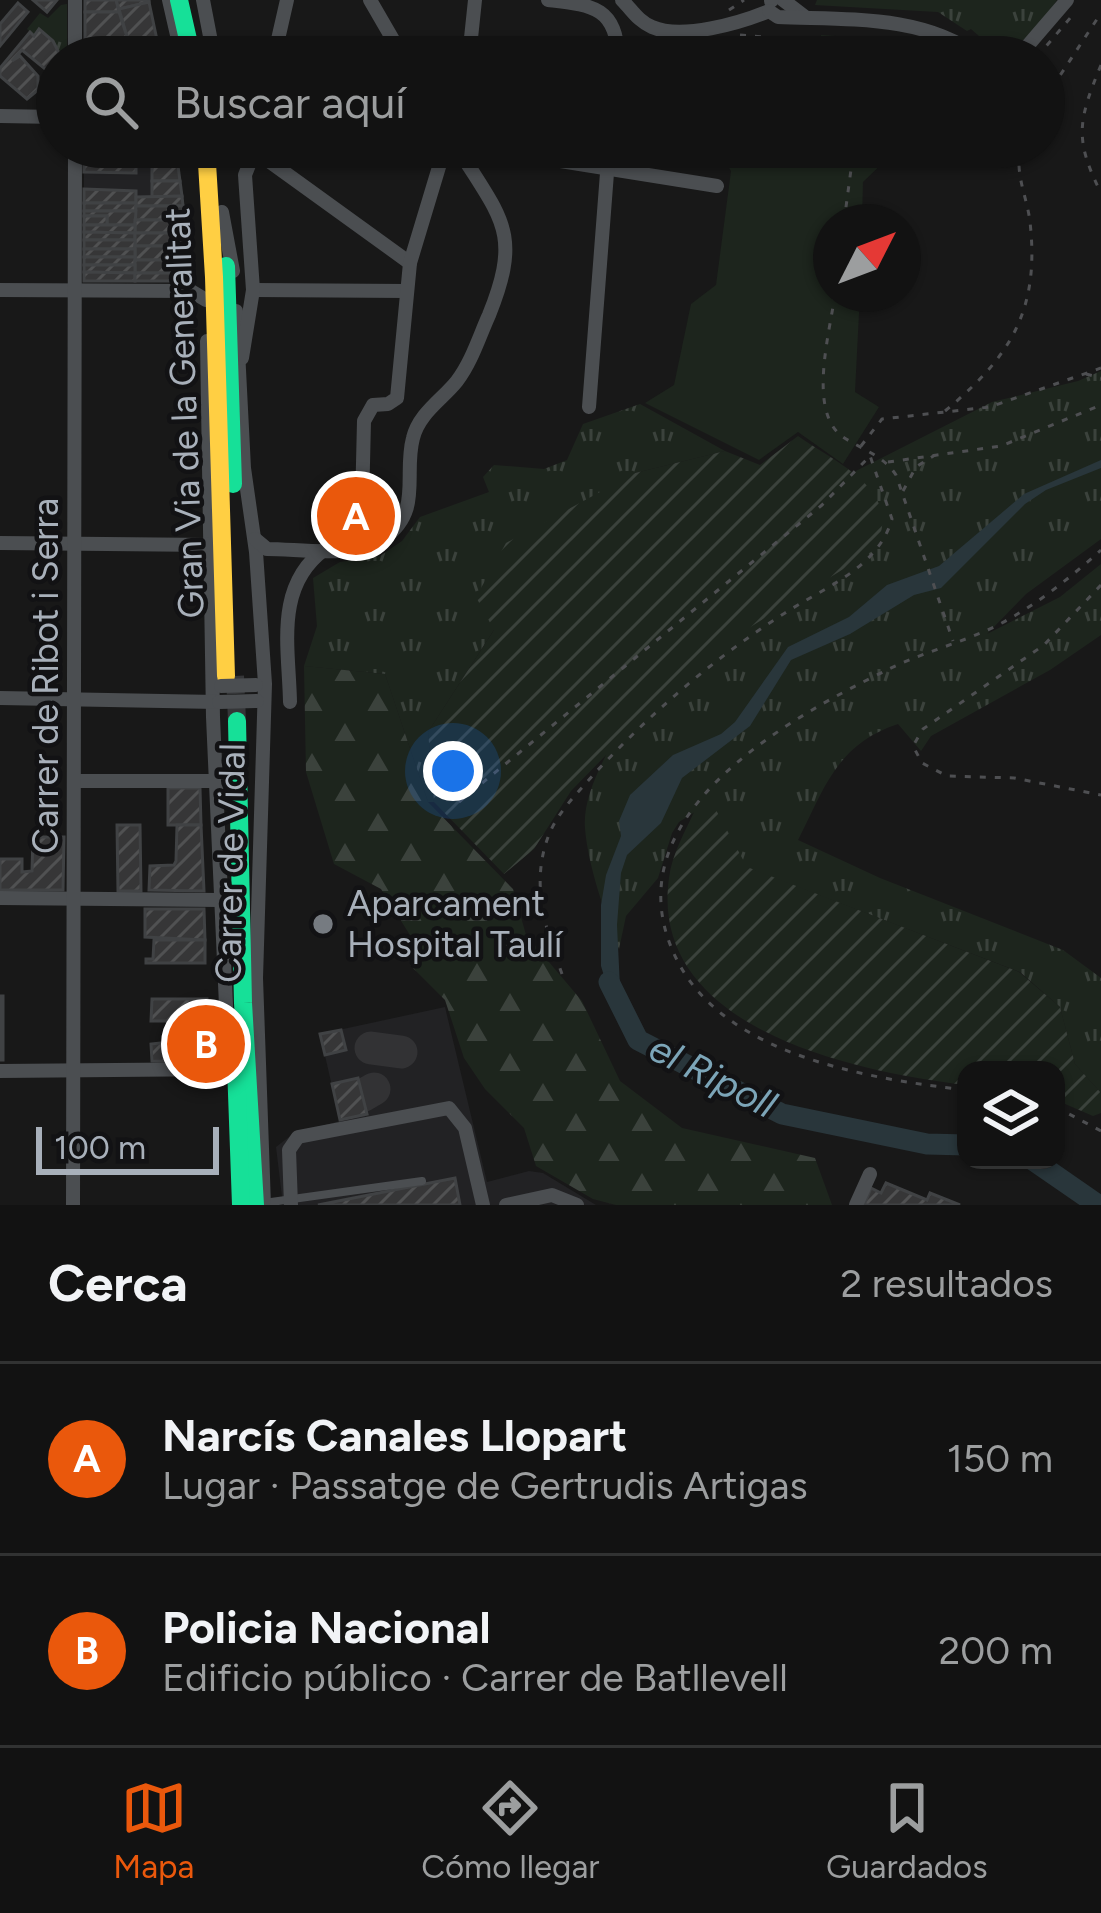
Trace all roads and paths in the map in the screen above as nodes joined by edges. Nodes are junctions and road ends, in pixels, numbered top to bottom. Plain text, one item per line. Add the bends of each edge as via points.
1 (75, 0) edge
2 (169, 0) edge
3 (179, 0) edge
4 (189, 0) edge
5 (203, 0) edge
6 (286, 0) edge
7 (370, 0) edge
8 (475, 0) edge
9 (548, 0) edge
10 (625, 2) edge
11 (778, 4) edge
12 (1071, 5) edge
13 (1101, 13) edge
14 (176, 31) junction
15 (741, 34) dead end
16 (75, 36) edge
17 (175, 36) edge
18 (177, 36) edge
19 (187, 36) edge
20 (197, 36) edge
21 (210, 36) edge
22 (278, 36) edge
23 (391, 36) edge
24 (472, 36) edge
25 (613, 36) edge
26 (753, 36) edge
27 (945, 36) edge
28 (1039, 36) edge
29 (1051, 36) edge
30 (1101, 65) edge
31 (1065, 68) edge
32 (0, 116) edge
33 (36, 117) edge
34 (75, 168) edge
35 (207, 168) edge
36 (219, 168) edge
37 (248, 168) edge
38 (281, 168) edge
39 (439, 168) edge
40 (471, 168) edge
41 (602, 168) edge
42 (851, 168) edge
43 (1020, 168) edge
44 (608, 169) junction
45 (717, 186) dead end
46 (1101, 193) edge
47 (846, 204) edge
48 (222, 212) junction
49 (213, 253) junction
50 (410, 262) junction
51 (75, 289) junction
52 (0, 290) edge
53 (253, 290) junction
54 (407, 291) junction
55 (206, 300) junction
56 (833, 312) edge
57 (239, 368) junction
58 (1101, 368) edge
59 (1085, 374) junction
60 (1101, 377) edge
61 (1101, 405) edge
62 (589, 407) dead end
63 (945, 411) junction
64 (860, 447) junction
65 (937, 454) junction
66 (868, 455) junction
67 (886, 463) junction
68 (902, 493) junction
69 (254, 538) junction
70 (0, 543) edge
71 (75, 543) junction
72 (212, 545) junction
73 (362, 548) junction
74 (325, 549) junction
75 (1101, 550) edge
76 (1101, 585) edge
77 (954, 643) junction
78 (260, 684) junction
79 (224, 695) junction
80 (290, 696) junction
81 (0, 698) edge
82 (76, 698) junction
83 (261, 701) junction
84 (217, 781) junction
85 (76, 782) junction
86 (1101, 795) edge
87 (459, 802) dead end
88 (0, 898) edge
89 (74, 899) junction
90 (219, 900) junction
91 (562, 974) dead end
92 (229, 1070) junction
93 (0, 1071) edge
94 (71, 1071) junction
95 (957, 1088) edge
96 (1065, 1111) edge
97 (1101, 1131) edge
98 (870, 1174) dead end
99 (422, 1181) dead end
100 (290, 1203) edge
101 (261, 1204) edge
102 (73, 1205) edge
103 (237, 1205) edge
104 (483, 1205) edge
105 (506, 1205) edge
106 (577, 1205) edge
107 (856, 1205) edge

1 - 16 street
2 - 14 street
3 - 19 street
4 - 20 street
5 - 21 street
6 - 22 street
7 - 23 street
8 - 24 street
9 - 25 street via 588,5 606,15
10 - 11 street via 657,29 720,28
11 - 27 street via 815,20
12 - 28 street
12 - 29 path
13 - 31 path
14 - 17 street
14 - 18 street
15 - 26 path
30 - 46 path via 1079,136
32 - 33 street
34 - 51 street, Carrer de Ribot i Serra
35 - 49 street, Gran Via de la Generalitat
36 - 48 street, Gran Via de la Generalitat
37 - 53 street
38 - 50 street
39 - 50 street
40 - 73 street via 496,209 507,264 466,369 412,439 409,505 396,528
41 - 44 street
42 - 47 path
43 - 63 path via 1032,238 1019,324 983,381
44 - 45 street
44 - 62 street
48 - 57 street
48 - 79 street, Gran Via de la Generalitat via 230,320
49 - 55 street
49 - 79 street, Gran Via de la Generalitat
50 - 54 street
51 - 52 street
51 - 55 street via 191,291
51 - 71 street, Carrer de Ribot i Serra
53 - 54 street
53 - 57 street
54 - 73 street via 397,398 373,405 364,422
55 - 72 street
56 - 64 path via 823,410 834,430
57 - 69 street, Carrer de Vidal
58 - 59 path
59 - 60 path
59 - 63 path via 991,406
61 - 65 path via 1001,446
63 - 64 path via 881,419
64 - 66 path
65 - 67 path
65 - 68 path via 916,467
66 - 67 path
66 - 87 path via 822,506
66 - 91 path via 892,519 880,550 694,678 564,807 539,877 542,920
67 - 68 path
68 - 77 path
69 - 74 street via 267,549
69 - 78 street, Carrer de Vidal
70 - 71 street
71 - 72 street
71 - 82 street, Carrer de Ribot i Serra
72 - 79 street
73 - 74 street
74 - 80 street via 289,599
75 - 77 path via 1022,610
76 - 86 path via 1044,645 923,729 913,746 922,764 947,776
77 - 95 path via 821,705 714,781 670,848 663,904 684,973 741,1027 828,1065
78 - 79 street, bridge
78 - 80 street via 280,684
78 - 83 street, Carrer de Vidal
79 - 82 street
79 - 83 street, bridge
79 - 84 street
79 - 101 street, Gran Via de la Generalitat
79 - 103 street, Gran Via de la Generalitat
80 - 83 street
81 - 82 street
82 - 85 street, Carrer de Ribot i Serra
83 - 101 street, Carrer de Vidal
84 - 85 street
84 - 90 street
85 - 89 street, Carrer de Ribot i Serra
88 - 89 street
89 - 90 street
89 - 94 street, Carrer de Ribot i Serra
90 - 92 street
92 - 94 street
92 - 103 street
93 - 94 street
94 - 102 street, Carrer de Ribot i Serra
96 - 97 path
98 - 107 street
99 - 100 lane
100 - 101 lane
100 - 104 street via 289,1150 298,1137 449,1108 465,1128
105 - 106 street via 552,1195

